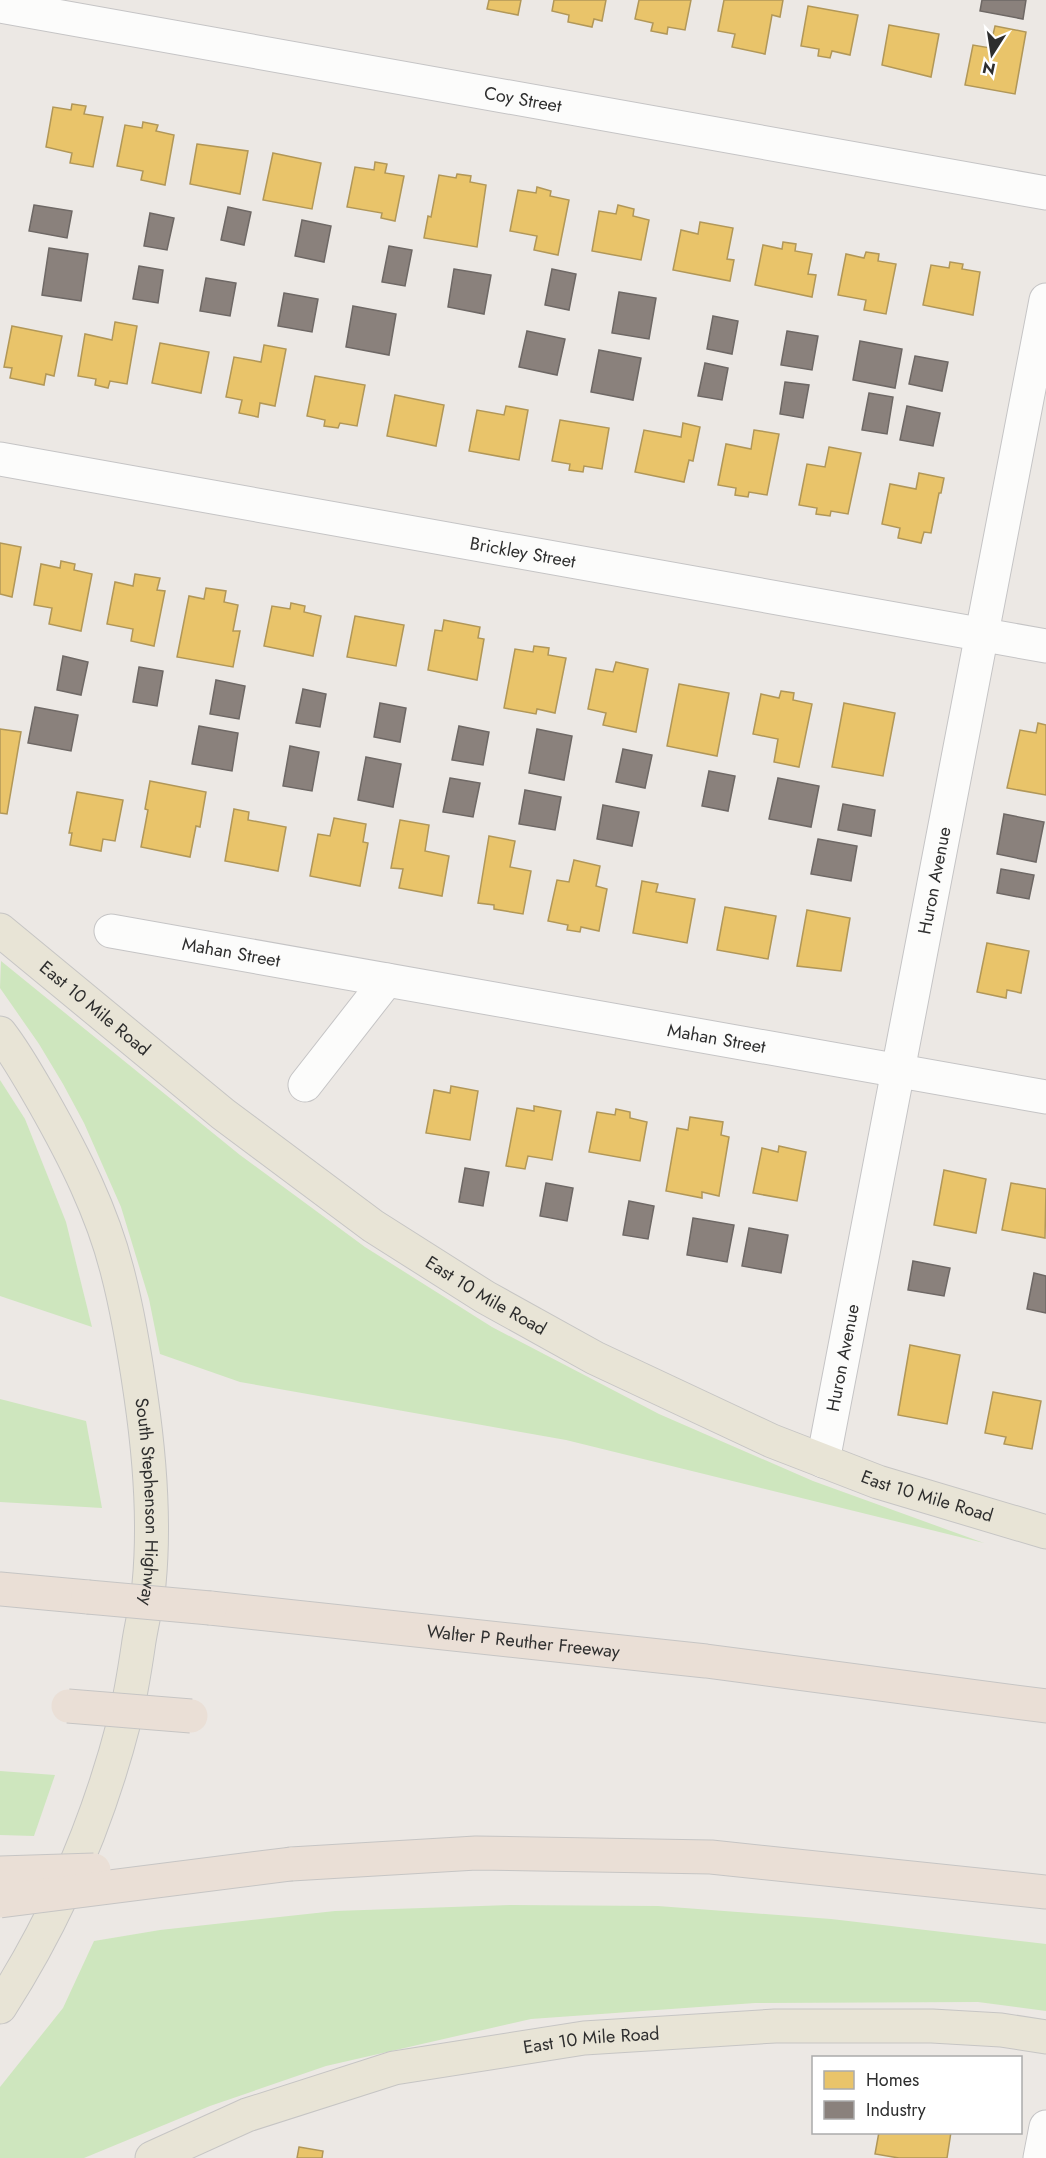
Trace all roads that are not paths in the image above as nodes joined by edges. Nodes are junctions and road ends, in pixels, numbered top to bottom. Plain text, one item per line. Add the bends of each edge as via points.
1 (0, 6) edge
2 (1046, 193) edge
3 (1046, 300) edge
4 (0, 459) edge
5 (982, 635) junction
6 (1046, 646) edge
7 (0, 930) edge
8 (111, 931) dead end
9 (387, 980) junction
10 (0, 1033) edge
11 (899, 1072) junction
12 (305, 1085) dead end
13 (1046, 1098) edge
14 (823, 1461) junction
15 (1046, 1532) edge
16 (0, 1589) edge
17 (68, 1706) dead end
18 (1046, 1706) edge
19 (191, 1716) dead end
20 (291, 1864) junction
21 (0, 1873) edge
22 (1046, 1892) edge
23 (0, 1901) edge
24 (0, 2007) edge
25 (1046, 2037) edge
26 (1046, 2127) edge
27 (152, 2158) edge
28 (1040, 2158) edge

1 - 2 street, Coy Street
3 - 5 street, Huron Avenue
4 - 5 street, Brickley Street
5 - 6 street, Brickley Street
5 - 11 street, Huron Avenue
7 - 14 main road, East 10 Mile Road via 223,1114 373,1226 485,1297 595,1358 731,1423
8 - 9 street, Mahan Street
9 - 11 street, Mahan Street
9 - 12 street
10 - 24 main road, South Stephenson Highway via 50,1114 91,1192 117,1268 146,1432 151,1515 149,1584 125,1720 106,1787 40,1941
11 - 13 street, Mahan Street
11 - 14 street, Huron Avenue
14 - 15 main road, East 10 Mile Road via 910,1493
16 - 18 highway, Walter P Reuther Freeway, bridge via 706,1661
17 - 19 highway, bridge
20 - 21 highway, bridge
20 - 22 highway via 476,1853 711,1857
20 - 23 highway, bridge
25 - 27 main road, East 10 Mile Road via 932,2026 775,2026 584,2038 394,2068 247,2115
26 - 28 street

